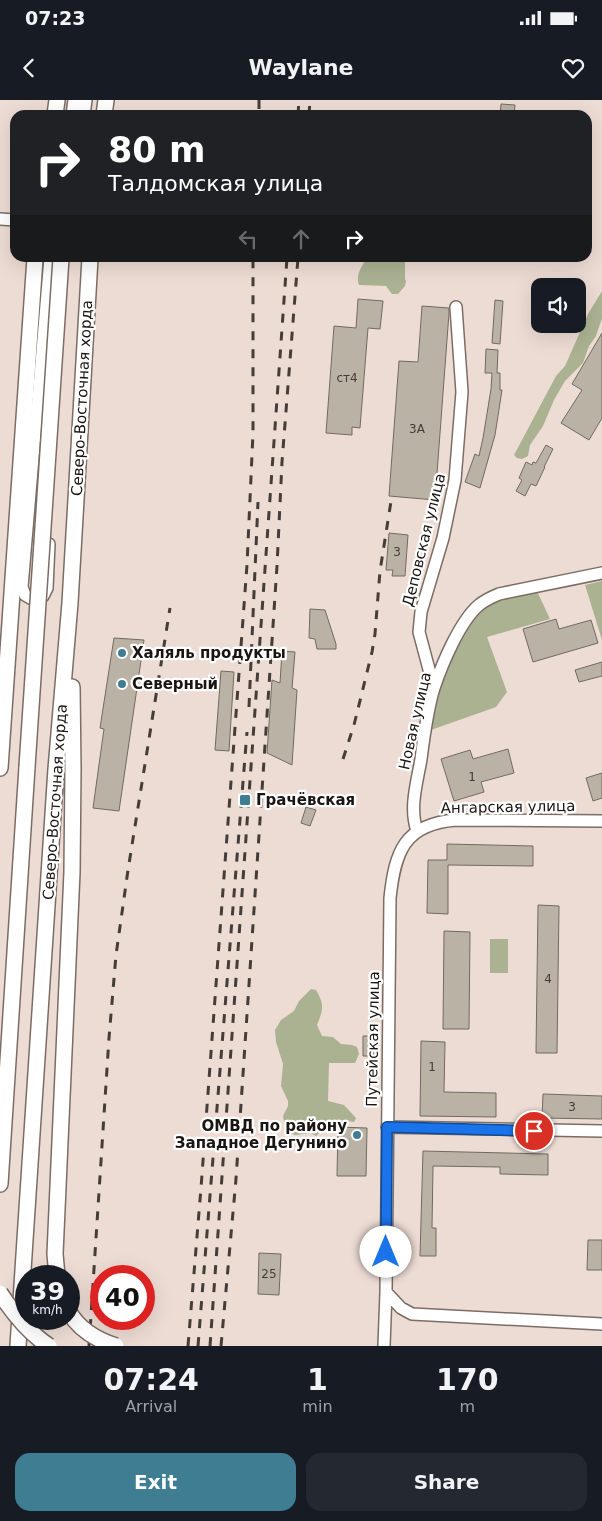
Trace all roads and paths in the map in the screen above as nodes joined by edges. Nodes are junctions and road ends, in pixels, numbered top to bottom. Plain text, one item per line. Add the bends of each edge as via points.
1 (35, 262) edge
2 (50, 262) edge
3 (60, 262) edge
4 (66, 262) edge
5 (90, 262) edge
6 (456, 307) dead end
7 (602, 573) edge
8 (70, 603) junction
9 (434, 688) junction
10 (0, 768) edge
11 (602, 821) edge
12 (417, 831) junction
13 (8, 1055) junction
14 (0, 1114) edge
15 (387, 1127) junction
16 (602, 1131) edge
17 (0, 1184) edge
18 (56, 1265) edge
19 (386, 1292) junction
20 (0, 1293) edge
21 (602, 1324) edge
22 (80, 1326) edge
23 (18, 1346) edge
24 (49, 1346) edge
25 (116, 1346) edge
26 (384, 1346) edge

1 - 10 main road
2 - 4 street via 22,587 28,598 36,600 47,588
3 - 13 main road, Северо-Восточная хорда, bridge
5 - 8 main road, Северо-Восточная хорда
6 - 9 street, Деповская улица via 462,392 455,480 443,538 421,612 419,632
7 - 9 street, Новая улица via 510,592 478,605 452,644
8 - 18 main road via 72,872
8 - 23 main road, Северо-Восточная хорда
9 - 12 street, Новая улица via 415,794 413,812
11 - 12 street, Ангарская улица via 456,820 441,821
12 - 15 street, Путейская улица via 397,857 392,876
13 - 14 main road
13 - 17 main road, Северо-Восточная хорда
15 - 16 street
15 - 19 street, Путейская улица
19 - 21 street via 401,1308 412,1314
19 - 26 street, Путейская улица
20 - 24 main road, bridge via 26,1327
22 - 25 main road, bridge

